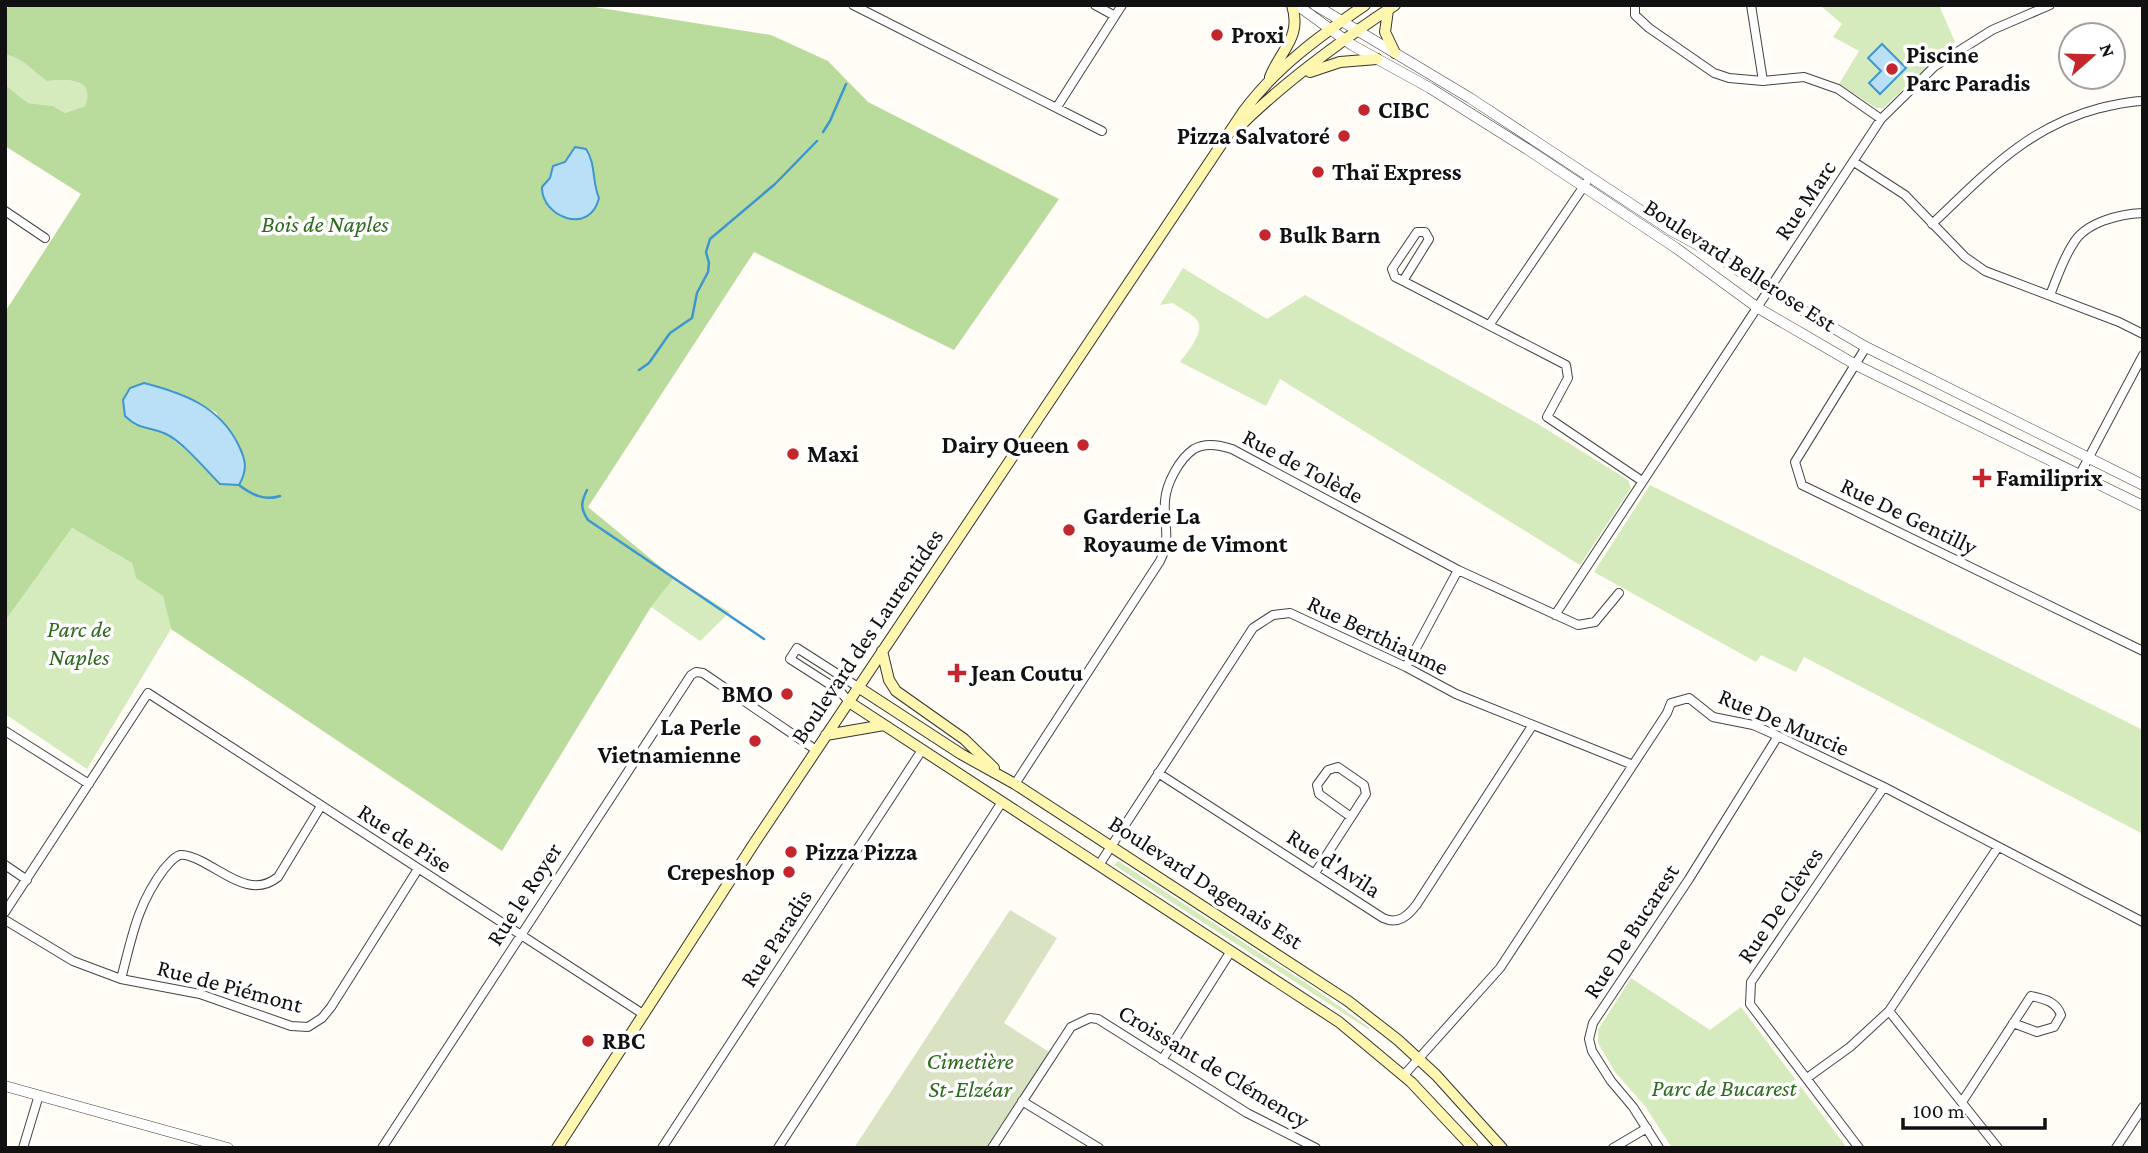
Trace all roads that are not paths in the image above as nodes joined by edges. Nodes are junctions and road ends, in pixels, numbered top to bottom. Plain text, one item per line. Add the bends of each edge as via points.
1 (853, 5) edge
2 (1095, 5) edge
3 (1122, 5) edge
4 (1294, 5) edge
5 (1315, 5) edge
6 (1365, 5) edge
7 (1635, 5) edge
8 (1751, 5) edge
9 (2050, 5) edge
10 (1392, 7) edge
11 (1115, 16) junction
12 (1341, 21) junction
13 (1331, 29) junction
14 (1357, 32) junction
15 (1346, 40) junction
16 (1395, 53) junction
17 (1377, 59) junction
18 (1298, 77) junction
19 (1269, 80) junction
20 (1763, 81) junction
21 (2143, 102) edge
22 (1057, 107) junction
23 (1881, 119) junction
24 (1102, 131) dead end
25 (1217, 150) junction
26 (1854, 162) junction
27 (1590, 177) junction
28 (1584, 187) junction
29 (5, 211) edge
30 (2143, 213) edge
31 (1932, 223) junction
32 (46, 237) dead end
33 (1403, 281) junction
34 (1768, 290) junction
35 (2050, 295) junction
36 (1758, 307) junction
37 (1490, 324) junction
38 (2143, 334) edge
39 (1866, 347) junction
40 (2143, 355) edge
41 (1856, 365) junction
42 (2087, 459) junction
43 (2079, 476) junction
44 (1642, 481) junction
45 (2143, 485) edge
46 (2143, 506) edge
47 (1458, 570) junction
48 (1619, 593) dead end
49 (1555, 615) junction
50 (883, 651) junction
51 (2143, 651) edge
52 (1406, 667) junction
53 (858, 687) junction
54 (849, 702) junction
55 (884, 725) junction
56 (1532, 726) junction
57 (5, 731) edge
58 (826, 735) junction
59 (1778, 736) junction
60 (816, 750) junction
61 (922, 750) junction
62 (1633, 765) junction
63 (1158, 773) junction
64 (1003, 777) junction
65 (89, 784) junction
66 (1015, 784) junction
67 (1884, 787) junction
68 (1002, 802) junction
69 (321, 806) junction
70 (1351, 817) junction
71 (1111, 846) junction
72 (1998, 847) junction
73 (5, 865) edge
74 (1099, 865) junction
75 (418, 869) junction
76 (1315, 873) junction
77 (27, 880) junction
78 (5, 912) edge
79 (5, 920) edge
80 (2143, 922) edge
81 (520, 935) junction
82 (1231, 951) junction
83 (121, 979) junction
84 (1889, 1011) junction
85 (643, 1014) junction
86 (2013, 1023) junction
87 (1419, 1058) junction
88 (1161, 1060) junction
89 (1404, 1075) junction
90 (1807, 1079) junction
91 (5, 1086) edge
92 (39, 1095) junction
93 (1022, 1101) junction
94 (1962, 1102) junction
95 (2143, 1107) edge
96 (1647, 1128) junction
97 (23, 1148) edge
98 (229, 1148) edge
99 (382, 1148) edge
100 (557, 1148) edge
101 (662, 1148) edge
102 (778, 1148) edge
103 (992, 1148) edge
104 (1099, 1148) edge
105 (1316, 1148) edge
106 (1473, 1148) edge
107 (1502, 1148) edge
108 (1612, 1148) edge
109 (1659, 1148) edge
110 (1859, 1148) edge
111 (1998, 1148) edge
112 (2116, 1148) edge

1 - 22 street
2 - 11 street
3 - 11 street
4 - 13 street, Boulevard Bellerose Est
4 - 19 main road via 1294,35
5 - 12 street, Boulevard Bellerose Est
6 - 12 main road, Boulevard des Laurentides
7 - 20 street via 1635,15 1649,28 1713,73
8 - 20 street
9 - 23 street, Rue Marc via 1992,30 1935,66
10 - 14 main road, Boulevard des Laurentides
10 - 16 main road via 1385,32
11 - 22 street
12 - 13 main road, Boulevard des Laurentides
12 - 14 street, Boulevard Bellerose Est
13 - 15 street, Boulevard Bellerose Est
13 - 19 main road, Boulevard des Laurentides
14 - 15 main road, Boulevard des Laurentides
14 - 16 street, Boulevard Bellerose Est
15 - 17 street, Boulevard Bellerose Est
15 - 18 main road, Boulevard des Laurentides
16 - 27 street, Boulevard Bellerose Est
17 - 18 main road via 1340,62
17 - 28 street, Boulevard Bellerose Est
18 - 25 main road, Boulevard des Laurentides
19 - 25 main road, Boulevard des Laurentides
20 - 23 street via 1804,77 1838,89
21 - 31 street via 2129,101 2071,116 2017,146
22 - 24 street
23 - 26 street, Rue Marc
25 - 50 main road, Boulevard des Laurentides
26 - 31 street via 1905,195
26 - 34 street, Rue Marc
27 - 28 street
27 - 34 street, Boulevard Bellerose Est
28 - 36 street, Boulevard Bellerose Est
28 - 37 street
29 - 32 street
30 - 35 street via 2094,225 2074,241
31 - 35 street via 1985,271
33 - 33 street via 1429,239 1425,233 1417,232 1392,269
33 - 37 street
34 - 36 street, Rue Marc
34 - 39 street, Boulevard Bellerose Est
35 - 38 street
36 - 41 street, Boulevard Bellerose Est
36 - 44 street, Rue Marc
37 - 44 street via 1566,365 1568,378 1547,417
39 - 41 street, Rue De Gentilly
39 - 42 street, Boulevard Bellerose Est
40 - 42 street
41 - 43 street, Boulevard Bellerose Est
41 - 51 street, Rue De Gentilly via 1795,462 1802,485
42 - 43 street
42 - 45 street, Boulevard Bellerose Est
43 - 46 street, Boulevard Bellerose Est
44 - 49 street, Rue Marc
47 - 49 street, Rue de Tolède
47 - 52 street
47 - 66 street, Rue de Tolède via 1232,449 1212,445 1195,449 1172,475 1166,491 1168,540 1160,561
48 - 49 street, Rue de Tolède via 1595,622 1578,625
50 - 53 main road, Boulevard des Laurentides
50 - 64 main road via 888,678 896,691 964,738
52 - 56 street, Rue Berthiaume
52 - 63 street, Rue Berthiaume via 1290,613 1273,615 1253,628
53 - 54 main road, Boulevard des Laurentides
53 - 54 street via 797,648 790,659 840,691
53 - 64 main road, Boulevard Dagenais Est
54 - 55 main road, Boulevard Dagenais Est
54 - 58 main road, Boulevard des Laurentides
55 - 58 main road
55 - 61 main road, Boulevard Dagenais Est
56 - 62 street, Rue Berthiaume
56 - 76 street, Rue d'Avila via 1404,918 1383,918
57 - 65 street
58 - 60 main road, Boulevard des Laurentides
59 - 62 street, Rue De Murcie via 1713,717 1695,702 1683,699 1671,702
59 - 67 street, Rue De Murcie
59 - 96 street, Rue De Bucarest via 1594,1023 1589,1039 1592,1051
60 - 81 street, Rue le Royer via 696,672
60 - 85 main road, Boulevard des Laurentides
61 - 68 main road, Boulevard Dagenais Est
61 - 101 street, Rue Paradis
62 - 87 street, Rue De Murcie via 1500,968
63 - 71 street, Rue Berthiaume
63 - 76 street, Rue d'Avila
64 - 66 main road, Boulevard Dagenais Est
65 - 69 street, Rue de Pise via 148,693
65 - 77 street
66 - 71 main road, Boulevard Dagenais Est
67 - 72 street, Rue De Murcie
67 - 90 street, Rue De Clèves via 1751,982 1750,1004
68 - 74 main road, Boulevard Dagenais Est
68 - 102 street
69 - 75 street, Rue de Pise
69 - 83 street via 278,877 269,884 252,887 193,857 181,855 172,860 139,912
70 - 70 street via 1366,794 1364,785 1338,767 1328,770 1317,785 1319,794
70 - 76 street
71 - 74 street, Rue Berthiaume
71 - 87 main road, Boulevard Dagenais Est via 1337,993
72 - 80 street, Rue De Murcie
72 - 84 street
73 - 77 street
74 - 82 main road, Boulevard Dagenais Est
75 - 81 street, Rue de Pise
75 - 83 street, Rue de Piémont via 331,1007 308,1027 291,1026 200,994
77 - 78 street
79 - 83 street, Rue de Piémont via 73,961
81 - 85 street, Rue de Pise
81 - 99 street, Rue le Royer
82 - 88 street
82 - 89 main road, Boulevard Dagenais Est via 1345,1026
84 - 90 street
84 - 94 street
85 - 100 main road, Boulevard des Laurentides
86 - 86 street via 2031,996 2047,999 2061,1015 2054,1027 2037,1032
86 - 94 street
87 - 89 street, Rue De Murcie
87 - 107 main road, Boulevard Dagenais Est
88 - 93 street, Croissant de Clémency via 1090,1018 1070,1027
88 - 105 street, Croissant de Clémency via 1247,1113
89 - 106 main road, Boulevard Dagenais Est
90 - 110 street, Rue De Clèves
91 - 92 street
92 - 97 street
92 - 98 street
93 - 103 street, Croissant de Clémency
93 - 104 street
94 - 111 street
95 - 112 street
96 - 108 street
96 - 109 street, Rue De Bucarest

